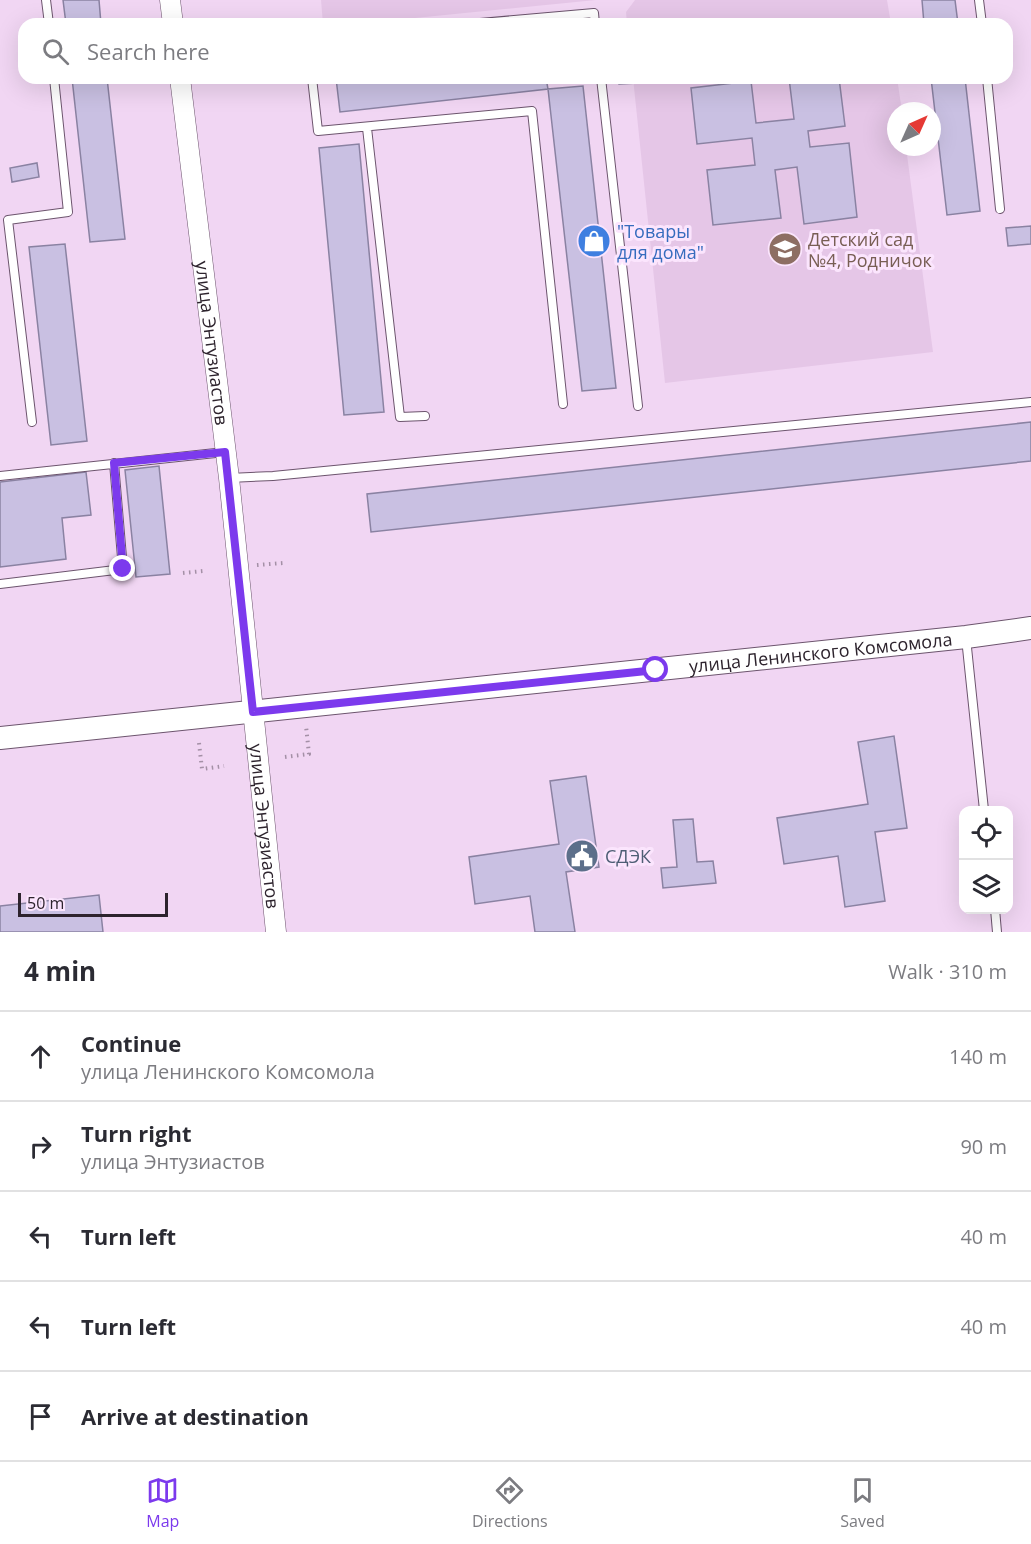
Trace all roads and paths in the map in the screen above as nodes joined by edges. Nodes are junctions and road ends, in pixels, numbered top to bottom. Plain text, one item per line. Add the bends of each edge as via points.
1 (46, 0) edge
2 (170, 0) edge
3 (979, 0) edge
4 (48, 18) edge
5 (172, 18) edge
6 (537, 18) edge
7 (594, 18) edge
8 (981, 18) edge
9 (55, 84) edge
10 (181, 84) edge
11 (313, 84) edge
12 (602, 84) edge
13 (988, 84) edge
14 (367, 128) junction
15 (1000, 209) dead end
16 (1031, 402) edge
17 (563, 404) dead end
18 (638, 406) dead end
19 (425, 416) dead end
20 (32, 422) dead end
21 (225, 452) junction
22 (114, 463) junction
23 (0, 476) edge
24 (229, 478) junction
25 (283, 562) dead end
26 (257, 565) dead end
27 (203, 571) dead end
28 (183, 573) dead end
29 (0, 584) edge
30 (1031, 628) edge
31 (966, 637) junction
32 (253, 712) junction
33 (305, 725) dead end
34 (0, 738) edge
35 (199, 743) dead end
36 (285, 758) dead end
37 (224, 766) dead end
38 (984, 806) edge
39 (995, 914) edge
40 (276, 932) edge
41 (997, 932) edge

1 - 4 lane
2 - 5 street
3 - 8 lane
6 - 7 lane via 594,13
9 - 20 lane via 68,212 8,220
10 - 21 street, улица Энтузиастов
11 - 14 lane via 318,131
12 - 18 lane
13 - 15 lane
14 - 17 lane via 532,111
14 - 19 lane via 400,417
16 - 24 lane
21 - 22 lane
21 - 24 street, улица Энтузиастов
22 - 23 lane
22 - 29 lane via 123,569
24 - 32 street, улица Энтузиастов
25 - 26 path
27 - 28 path
30 - 31 main road, улица Ленинского Комсомола
31 - 32 main road, улица Ленинского Комсомола
31 - 38 lane
32 - 34 main road, улица Ленинского Комсомола
32 - 40 street, улица Энтузиастов
33 - 36 path via 309,754
35 - 37 path via 202,769
39 - 41 lane

